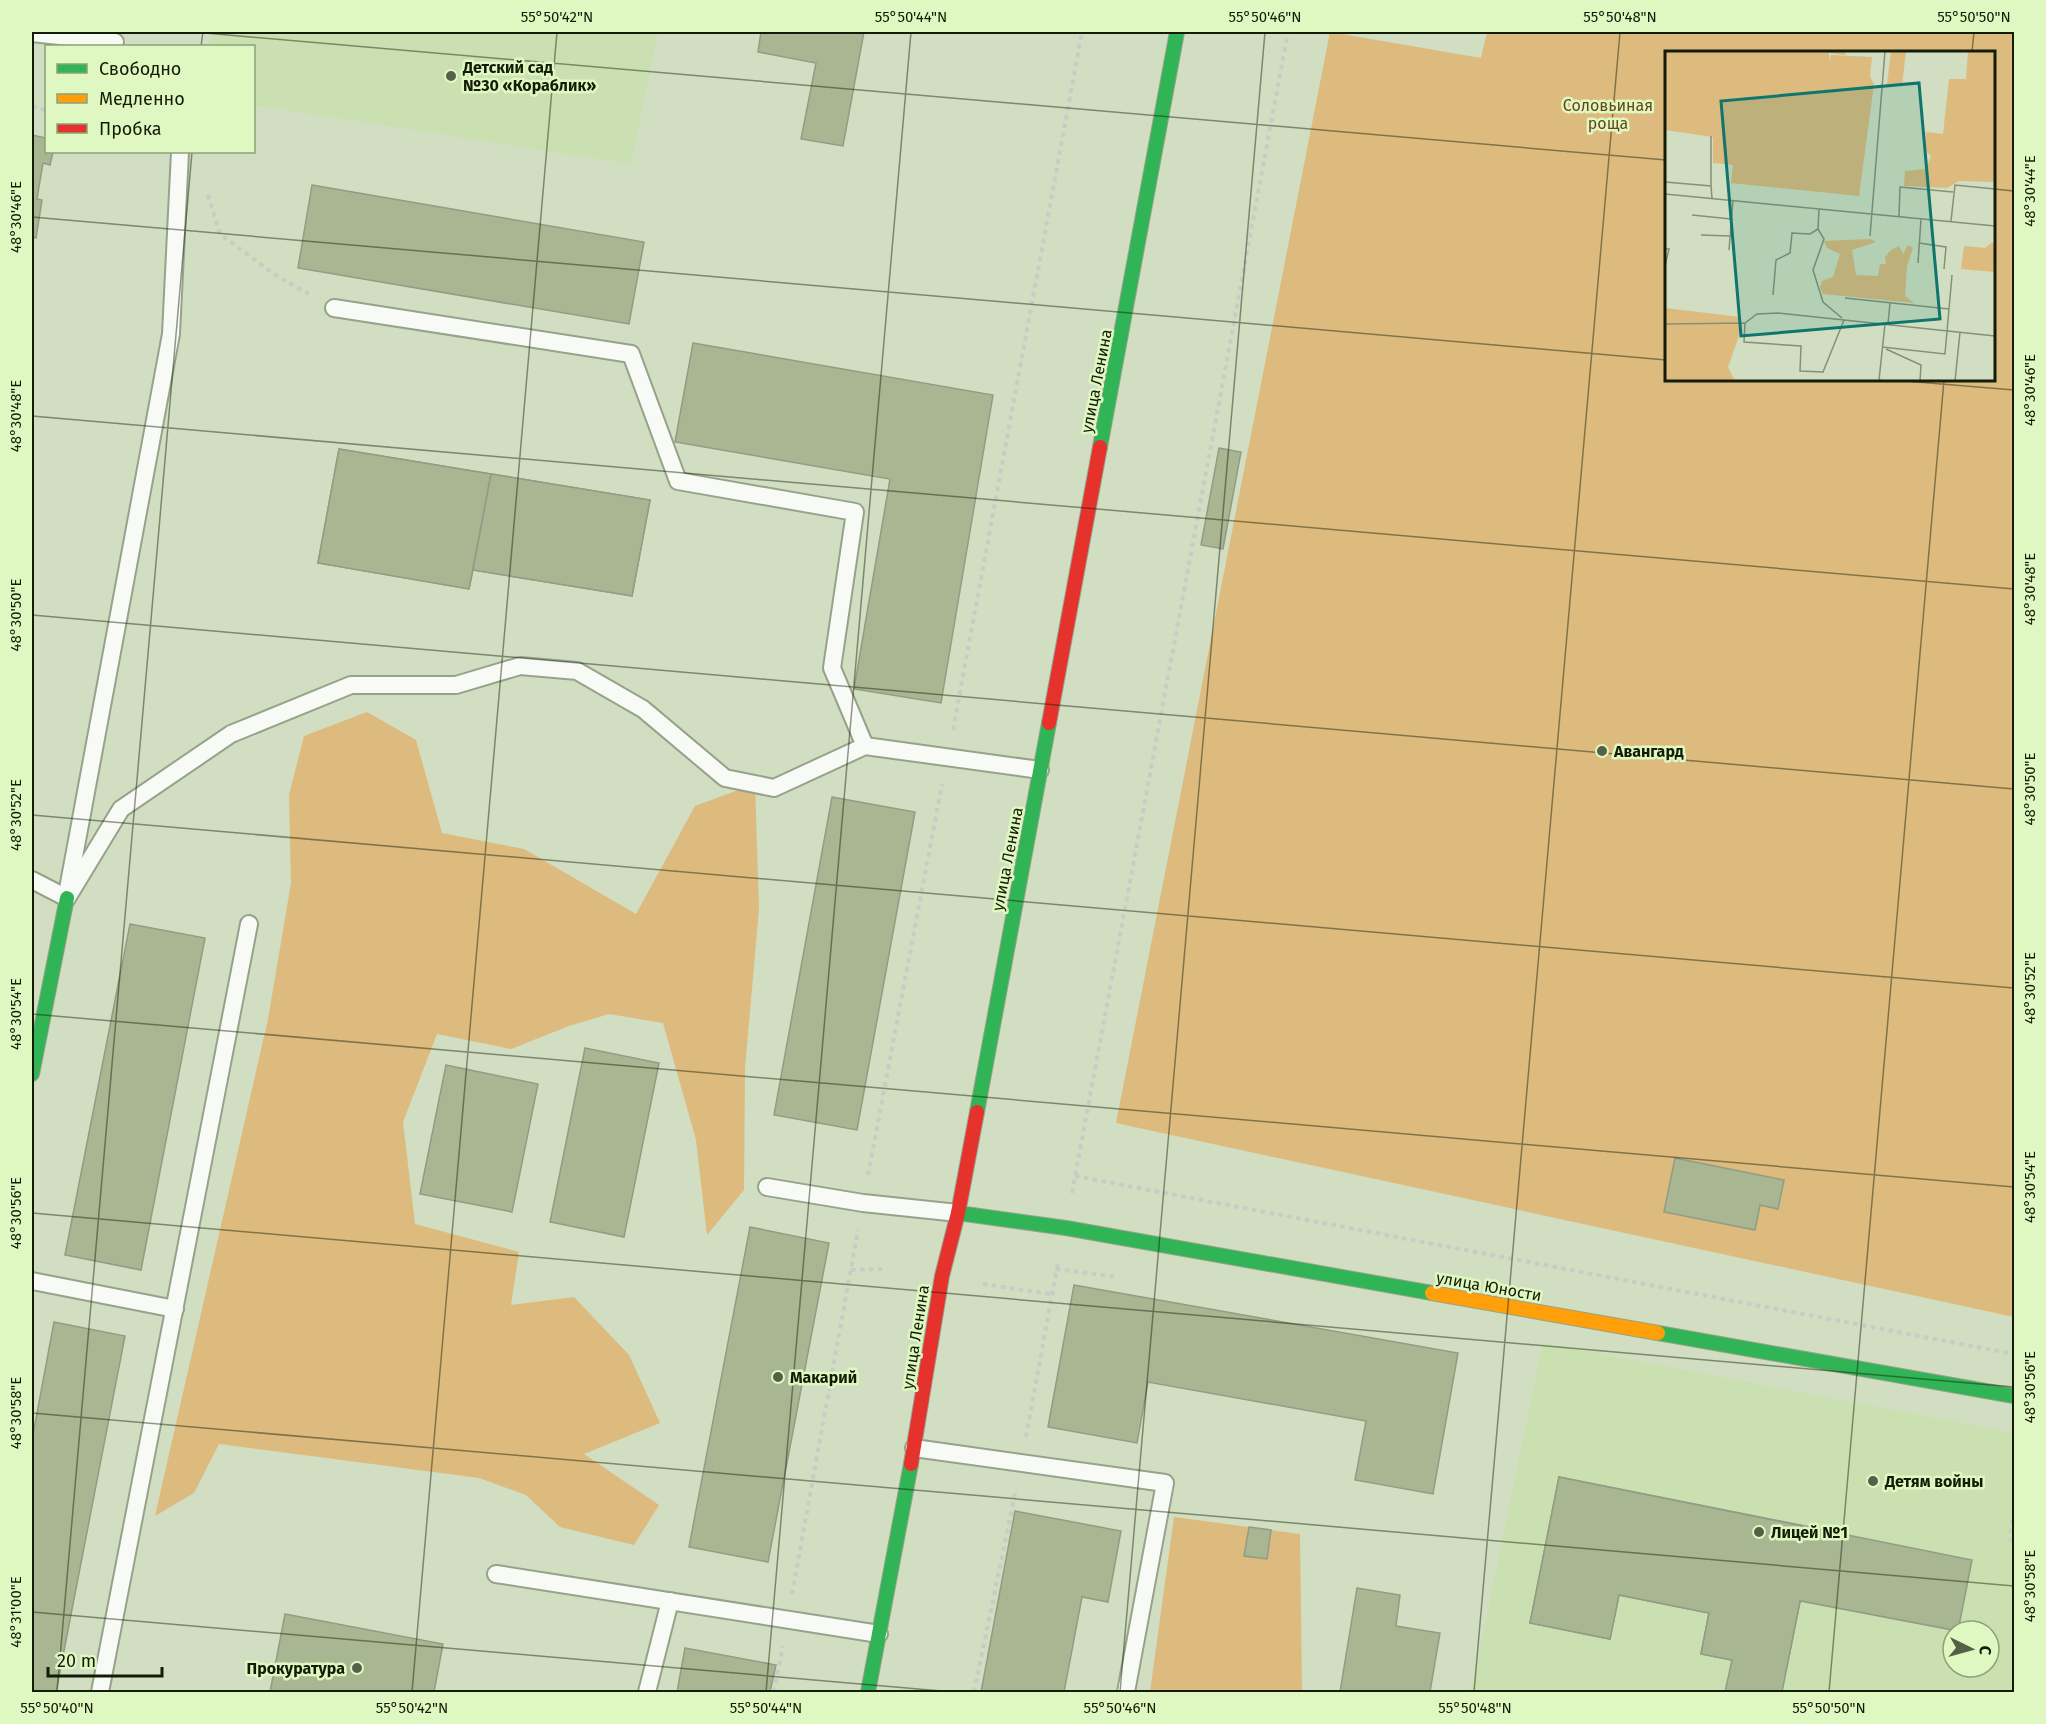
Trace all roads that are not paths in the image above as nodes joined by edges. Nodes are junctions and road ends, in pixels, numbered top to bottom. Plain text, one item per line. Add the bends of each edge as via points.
1 (1176, 32) edge
2 (32, 33) edge
3 (116, 40) edge
4 (180, 153) edge
5 (334, 308) road end
6 (866, 746) junction
7 (1040, 770) junction
8 (32, 880) edge
9 (67, 898) junction
10 (249, 924) dead end
11 (32, 1074) edge
12 (767, 1187) dead end
13 (958, 1213) junction
14 (32, 1281) edge
15 (175, 1309) junction
16 (2014, 1396) edge
17 (914, 1449) junction
18 (496, 1574) dead end
19 (670, 1601) junction
20 (879, 1634) junction
21 (100, 1692) edge
22 (647, 1692) edge
23 (868, 1692) edge
24 (1126, 1692) edge

1 - 7 main road, улица Ленина
2 - 3 lane
4 - 9 lane via 171,334
5 - 6 lane via 631,354 678,481 855,512 832,668
6 - 7 lane
6 - 9 lane via 774,788 725,778 643,709 577,671 520,666 456,685 351,685 231,734 121,809
7 - 13 main road, улица Ленина
8 - 9 lane
9 - 11 main road
10 - 15 lane
12 - 13 lane
13 - 16 main road, улица Юности via 1066,1228
13 - 17 main road, улица Ленина via 942,1276
14 - 15 lane
15 - 21 lane
17 - 20 main road, улица Ленина
17 - 24 lane via 1164,1483
18 - 19 lane
19 - 20 lane
19 - 22 lane
20 - 23 main road, улица Ленина

